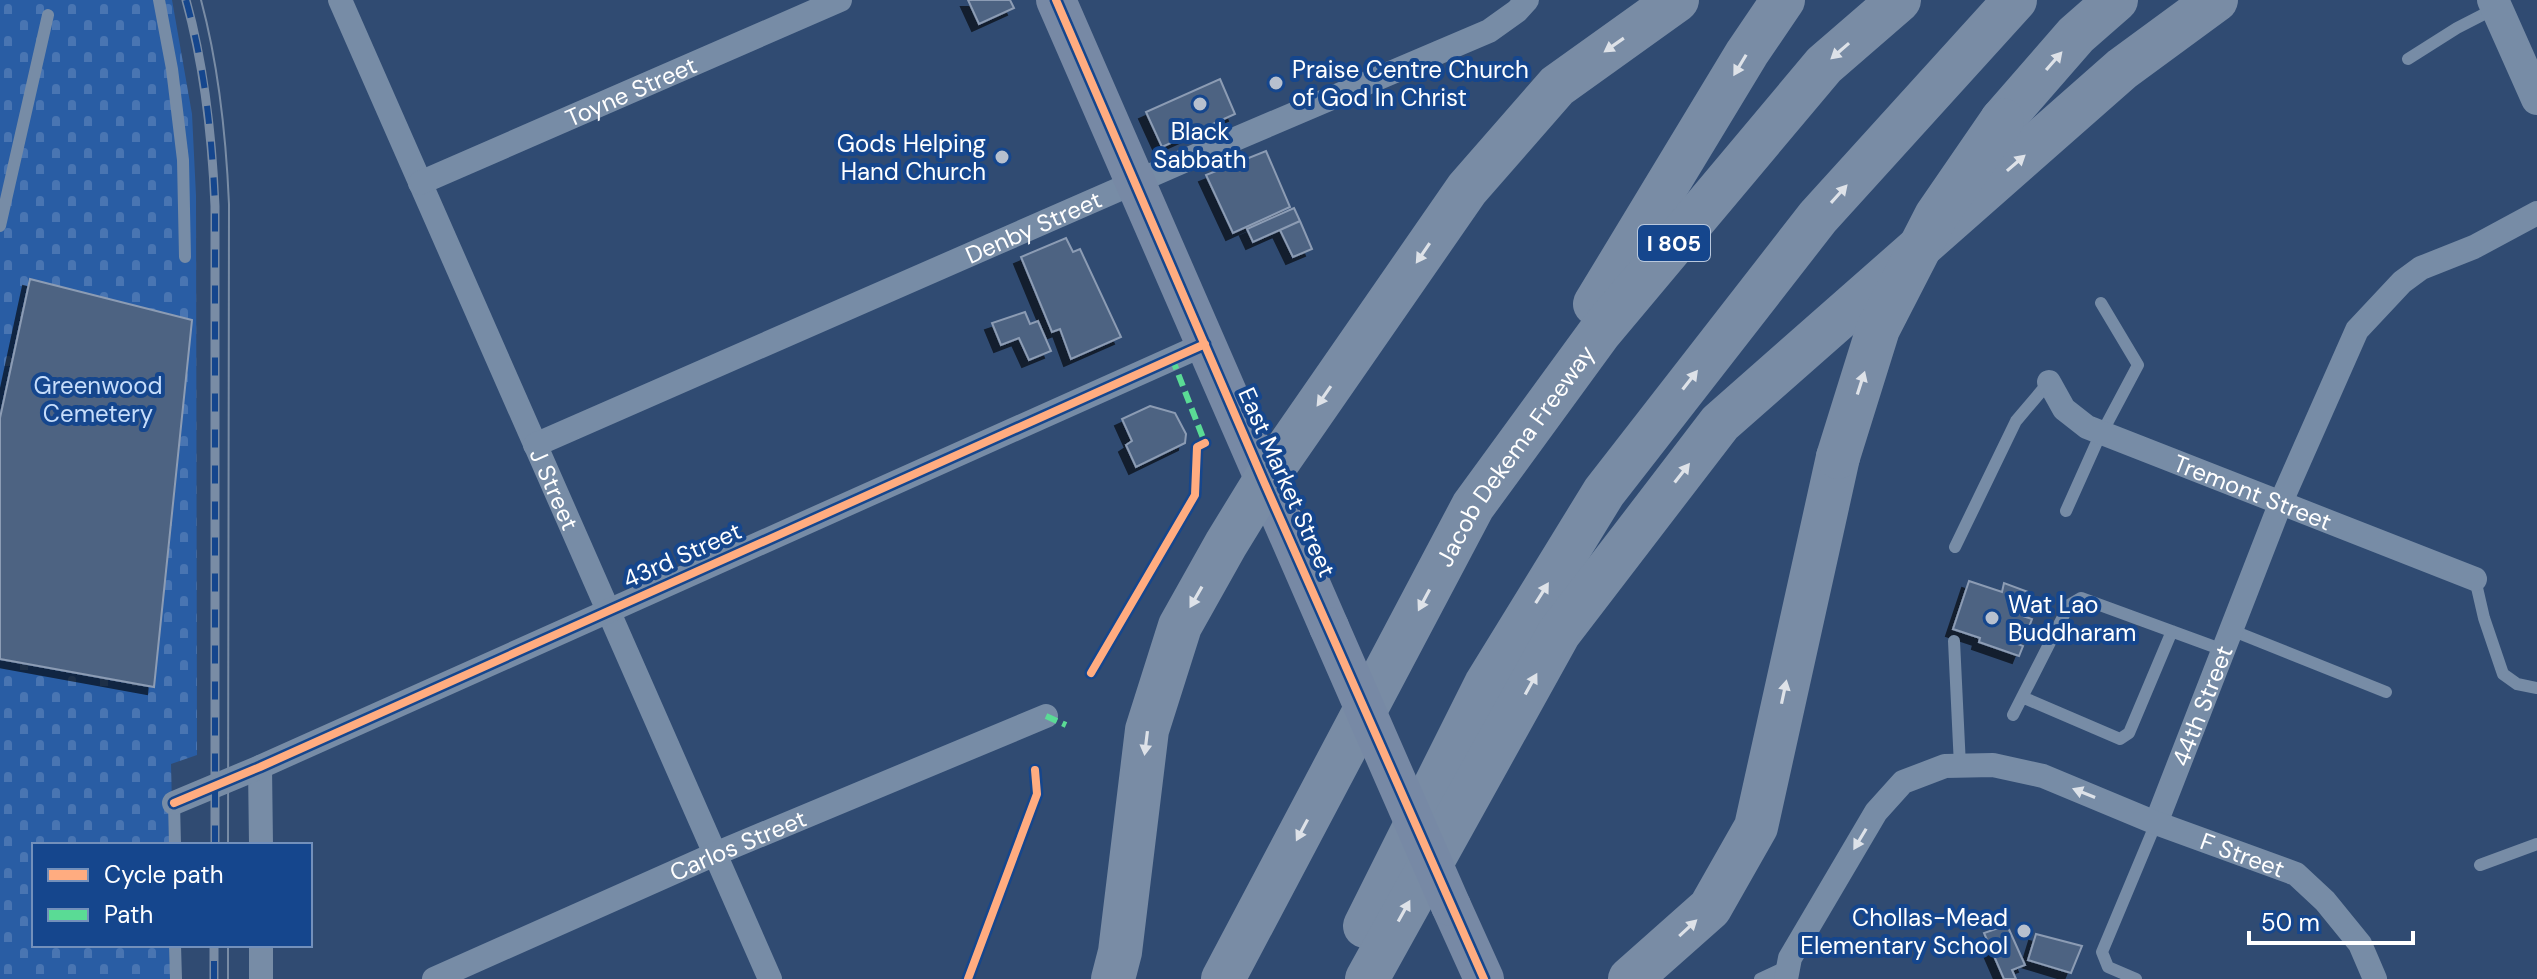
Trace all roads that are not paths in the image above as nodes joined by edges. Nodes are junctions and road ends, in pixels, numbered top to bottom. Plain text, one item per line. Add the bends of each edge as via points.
1 (159, 0) edge
2 (340, 0) edge
3 (840, 0) edge
4 (1056, 0) edge
5 (1527, 0) edge
6 (1677, 0) edge
7 (1783, 0) edge
8 (1899, 0) edge
9 (2015, 0) edge
10 (2116, 0) edge
11 (2216, 0) edge
12 (2495, 4) edge
13 (48, 15) dead end
14 (2408, 59) dead end
15 (2537, 99) edge
16 (420, 183) junction
17 (1134, 183) junction
18 (2537, 213) edge
19 (0, 226) edge
20 (185, 257) dead end
21 (2101, 303) dead end
22 (1205, 344) junction
23 (2049, 382) joint
24 (2103, 433) junction
25 (535, 445) junction
26 (1264, 482) junction
27 (2281, 502) junction
28 (1473, 506) junction
29 (2066, 511) dead end
30 (1955, 547) dead end
31 (2475, 579) joint
32 (608, 610) junction
33 (2172, 631) junction
34 (2227, 640) junction
35 (1954, 641) dead end
36 (2537, 688) edge
37 (2386, 692) dead end
38 (2022, 697) junction
39 (2013, 715) dead end
40 (1046, 716) dead end
41 (1960, 766) junction
42 (260, 767) junction
43 (174, 803) joint
44 (2156, 823) junction
45 (175, 843) edge
46 (261, 843) edge
47 (2537, 844) edge
48 (715, 854) junction
49 (2480, 865) dead end
50 (175, 947) edge
51 (261, 947) edge
52 (1787, 972) edge
53 (1482, 975) edge
54 (176, 979) edge
55 (261, 979) edge
56 (434, 979) edge
57 (770, 979) edge
58 (1113, 979) edge
59 (1223, 979) edge
60 (1339, 979) edge
61 (1367, 979) edge
62 (1630, 979) edge
63 (1760, 979) edge
64 (2136, 979) edge
65 (2375, 979) edge

1 - 20 lane via 183,160
2 - 16 street, J Street
3 - 16 street, Toyne Street
4 - 17 main road, East Market Street
5 - 17 street, Denby Street via 1489,31
6 -> 26 highway via 1557,86 1467,189
7 -> 28 highway
8 -> 28 highway, Jacob Dekema Freeway / I 805 via 1824,65 1783,113 1600,332
60 -> 9 highway via 1486,684 1604,492 1818,217
62 -> 10 highway, bridge via 1710,908 1756,827 1838,457 1878,329 1936,216 2002,120 2076,35
61 -> 11 highway via 1559,633 1720,423 2122,69
12 - 14 lane
12 - 15 street
13 - 19 lane
16 - 25 street, J Street
17 - 22 main road, East Market Street
17 - 25 street, Denby Street
18 - 27 street, 44th Street via 2421,268 2357,330
21 - 24 lane via 2138,365
22 - 26 main road, East Market Street
22 - 32 street, 43rd Street
23 - 24 street, Tremont Street via 2064,409
23 - 30 lane via 2016,421
24 - 27 street, Tremont Street
24 - 29 lane
25 - 32 street, J Street
26 - 53 main road, East Market Street, bridge
26 -> 58 highway via 1180,626 1147,730
27 - 31 street, Tremont Street
27 - 34 street, 44th Street
28 -> 59 highway, Jacob Dekema Freeway / I 805
31 - 36 lane via 2503,674
32 - 42 street, 43rd Street
32 - 48 street, J Street
33 - 34 lane
33 - 38 lane via 2081,598 2069,605
33 - 38 lane via 2129,733 2120,739
34 - 37 lane
34 - 44 street, 44th Street
35 - 41 lane
38 - 39 lane
40 - 48 street, Carlos Street
44 -> 41 street via 2043,776 1993,765
41 -> 52 street via 1945,766 1903,782 1876,812 1790,958
42 - 43 street, 43rd Street
42 - 46 street
43 - 45 lane
44 - 64 lane via 2102,952 2108,967
44 - 65 street, F Street via 2296,874 2360,944
47 - 49 lane
48 - 56 street, Carlos Street
48 - 57 street, J Street
50 - 54 lane
51 - 55 street
52 - 63 lane

